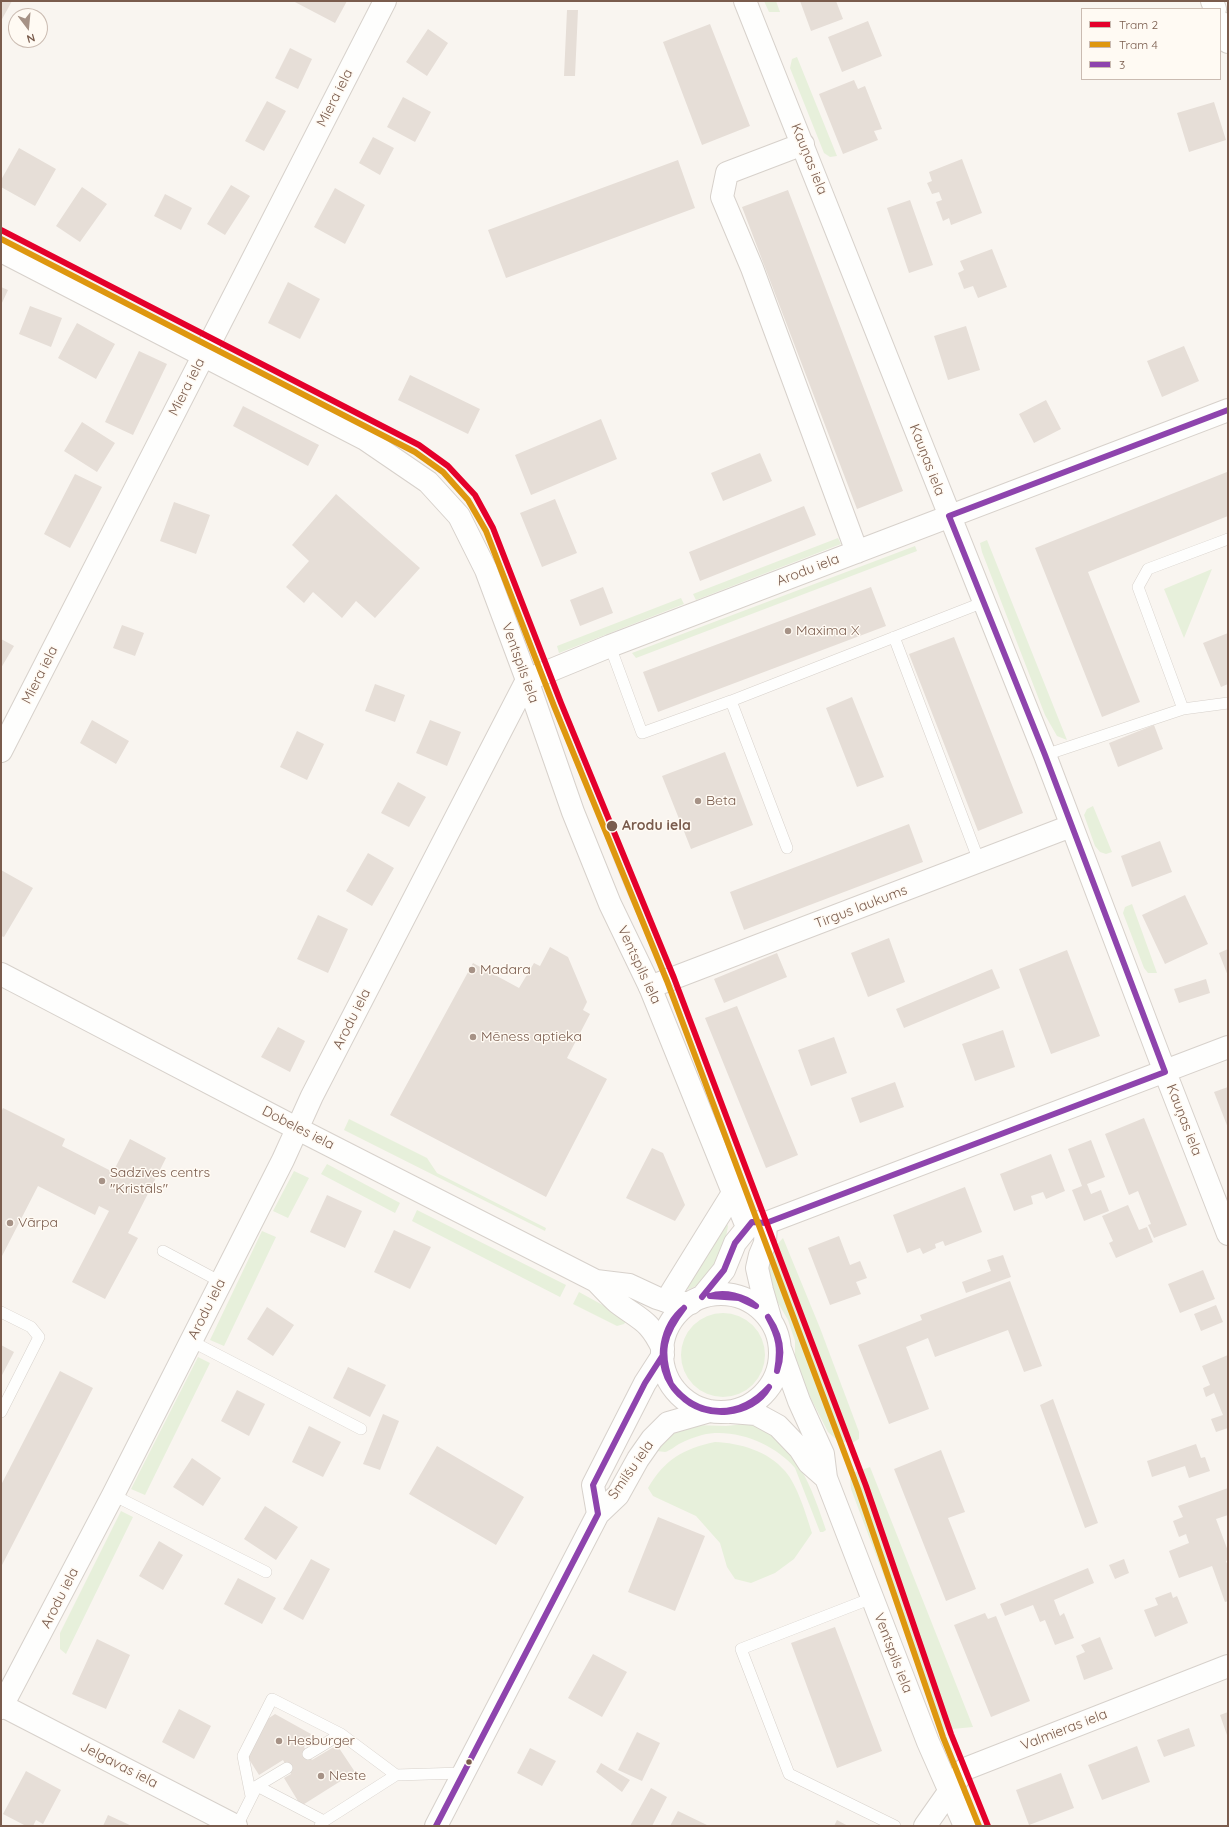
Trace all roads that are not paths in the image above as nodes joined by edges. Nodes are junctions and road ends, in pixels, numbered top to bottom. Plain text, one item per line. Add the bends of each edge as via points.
1 (385, 1) edge
2 (745, 1) edge
3 (1221, 24) edge
4 (1228, 42) edge
5 (803, 144) junction
6 (1, 251) edge
7 (203, 355) junction
8 (1228, 410) edge
9 (949, 516) junction
10 (1228, 539) edge
11 (857, 552) junction
12 (984, 602) junction
13 (894, 637) junction
14 (610, 646) junction
15 (527, 680) junction
16 (731, 700) junction
17 (1228, 703) edge
18 (1183, 709) junction
19 (1, 751) edge
20 (1045, 755) junction
21 (1071, 826) junction
22 (787, 848) dead end
23 (979, 861) junction
24 (1, 974) edge
25 (650, 987) junction
26 (1228, 1047) edge
27 (1165, 1072) junction
28 (298, 1129) junction
29 (733, 1193) junction
30 (757, 1225) junction
31 (1228, 1234) edge
32 (163, 1251) dead end
33 (596, 1280) junction
34 (221, 1282) junction
35 (696, 1300) junction
36 (666, 1301) junction
37 (1, 1312) edge
38 (772, 1322) junction
39 (191, 1341) junction
40 (780, 1350) junction
41 (663, 1352) junction
42 (720, 1411) junction
43 (1, 1412) edge
44 (362, 1429) dead end
45 (826, 1478) junction
46 (113, 1495) junction
47 (598, 1514) junction
48 (266, 1572) dead end
49 (872, 1598) junction
50 (1228, 1666) edge
51 (2, 1706) edge
52 (341, 1734) junction
53 (308, 1754) dead end
54 (287, 1768) dead end
55 (462, 1773) junction
56 (396, 1775) junction
57 (257, 1786) junction
58 (950, 1791) junction
59 (251, 1796) junction
60 (322, 1824) edge
61 (236, 1826) edge
62 (436, 1826) edge
63 (895, 1826) edge
64 (925, 1826) edge
65 (965, 1826) edge

1 - 7 street, Miera iela
2 - 5 street, Kauņas iela
3 - 4 street
5 - 9 street, Kauņas iela
5 - 11 street via 727,173 722,197 752,268
6 - 7 street, Ventspils iela
7 - 15 street, Ventspils iela via 365,439 428,482 459,516 482,561
7 - 19 street, Miera iela
8 - 9 street, Arodu iela
9 - 11 street, Arodu iela
9 - 12 street, Kauņas iela
10 - 18 lane via 1148,569 1138,587
11 - 14 street, Arodu iela
12 - 13 lane
12 - 20 street, Kauņas iela
13 - 16 lane
13 - 23 lane
14 - 15 street, Arodu iela
14 - 16 lane via 642,732
15 - 25 street, Ventspils iela via 573,812 610,904
15 - 28 street, Arodu iela via 312,1096
16 - 22 lane
17 - 18 lane
18 - 20 lane
20 - 21 street, Kauņas iela
21 - 23 street, Tirgus laukums
21 - 27 street, Kauņas iela
23 - 25 street, Tirgus laukums
24 - 28 street, Dobeles iela
25 - 29 street, Ventspils iela
26 - 27 street
27 - 30 street
27 - 31 street, Kauņas iela
28 - 33 street, Dobeles iela
28 - 34 street, Arodu iela
29 - 30 street, Ventspils iela
29 - 36 street
30 - 35 street via 735,1243 724,1270
30 - 38 street via 765,1243 757,1268
32 - 34 lane
33 - 36 street via 629,1285
33 - 41 street via 618,1302 646,1321 656,1335
34 - 39 street, Arodu iela
35 - 36 street
35 - 38 street via 722,1294 741,1297 758,1307
35 - 41 street via 685,1306 672,1321 664,1338
37 - 43 lane via 31,1327 39,1337
38 - 40 street
39 - 44 lane
39 - 46 street, Arodu iela
40 - 42 street via 779,1368 769,1388 761,1397 747,1406
40 - 45 street, Ventspils iela via 824,1454
41 - 42 street via 667,1376 677,1392 692,1404
41 - 47 street, Smilšu iela via 593,1485
42 - 45 street, Ventspils iela via 756,1414 778,1426 800,1449 809,1463
42 - 47 street, Smilšu iela via 668,1423 652,1439 638,1459 618,1495
45 - 49 street, Ventspils iela
46 - 48 lane
46 - 51 street, Arodu iela
47 - 55 street, Smilšu iela
49 - 58 street, Ventspils iela via 928,1742
49 - 63 lane via 741,1649 789,1774
50 - 58 street, Valmieras iela via 965,1770
51 - 61 street, Jelgavas iela
52 - 53 lane
52 - 56 lane
52 - 59 lane via 272,1698 243,1756
54 - 57 lane
55 - 56 lane
55 - 62 street, Smilšu iela
56 - 60 lane
57 - 59 lane
57 - 60 lane
58 - 64 street, Valmieras iela
58 - 65 street, Ventspils iela
59 - 61 lane

